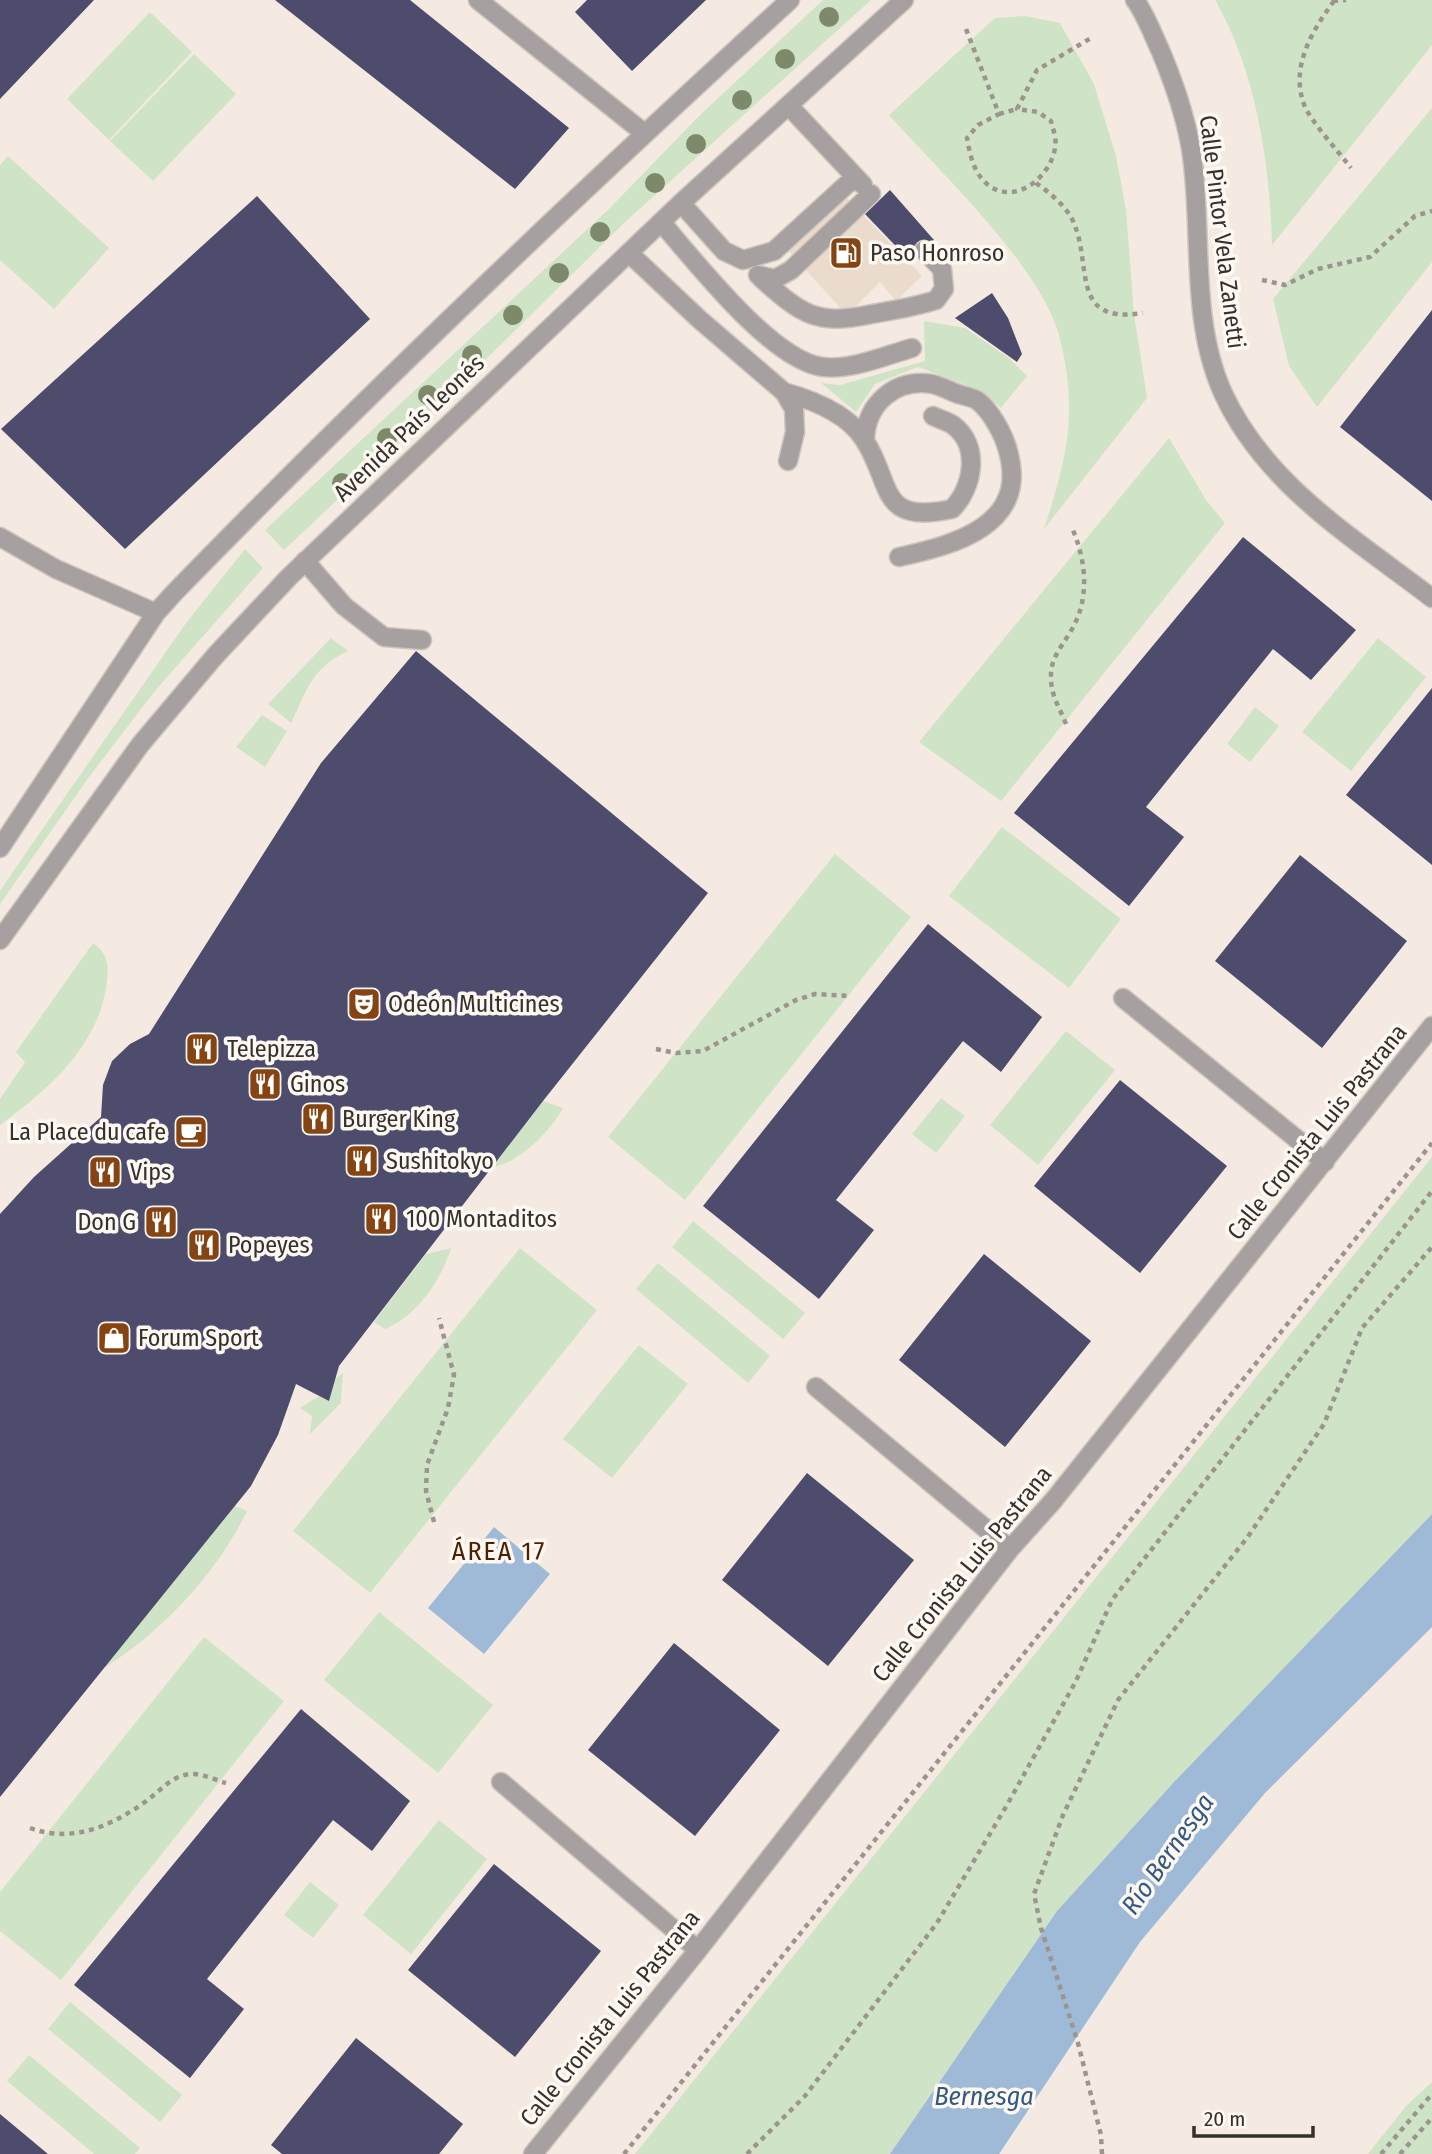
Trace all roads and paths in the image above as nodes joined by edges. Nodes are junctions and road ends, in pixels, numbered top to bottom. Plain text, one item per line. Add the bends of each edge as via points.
1 (478, 0) edge
2 (790, 0) edge
3 (904, 0) edge
4 (1135, 0) edge
5 (1346, 0) edge
6 (1333, 1) edge
7 (967, 29) dead end
8 (1091, 38) dead end
9 (789, 106) junction
10 (1017, 109) junction
11 (999, 114) junction
12 (644, 133) junction
13 (1351, 168) dead end
14 (855, 177) junction
15 (1036, 183) junction
16 (681, 204) junction
17 (1432, 211) edge
18 (661, 222) junction
19 (924, 250) dead end
20 (629, 253) junction
21 (743, 260) junction
22 (761, 278) junction
23 (1262, 280) dead end
24 (1143, 313) dead end
25 (912, 348) dead end
26 (784, 392) junction
27 (933, 416) dead end
28 (865, 440) junction
29 (788, 461) dead end
30 (1073, 530) dead end
31 (0, 537) edge
32 (900, 557) dead end
33 (305, 561) junction
34 (1432, 598) edge
35 (156, 613) junction
36 (422, 640) dead end
37 (1066, 724) dead end
38 (0, 848) edge
39 (0, 940) edge
40 (851, 996) dead end
41 (1122, 998) dead end
42 (1432, 1026) edge
43 (656, 1049) dead end
44 (1432, 1143) edge
45 (1325, 1162) junction
46 (1432, 1192) edge
47 (1432, 1247) edge
48 (439, 1318) dead end
49 (816, 1387) dead end
50 (434, 1522) dead end
51 (1010, 1549) junction
52 (501, 1782) dead end
53 (226, 1783) dead end
54 (30, 1828) dead end
55 (698, 1950) junction
56 (1432, 2094) edge
57 (1432, 2118) edge
58 (533, 2154) edge
59 (624, 2154) edge
60 (747, 2154) edge
61 (1102, 2154) edge
62 (1381, 2154) edge
63 (1400, 2154) edge

1 - 12 street
2 - 12 street, Avenida País Leonés
3 - 9 street, Avenida País Leonés
4 - 34 street, Calle Pintor Vela Zanetti via 1165,62 1186,123 1204,315 1223,392 1250,440 1287,486
5 - 6 path
6 - 13 path via 1313,30 1299,68 1305,106
7 - 11 path
8 - 10 path via 1037,70
9 - 14 street
9 - 16 street, Avenida País Leonés
10 - 11 path
10 - 15 path via 1038,112 1051,121 1056,145 1050,168
11 - 15 path via 978,125 967,138 978,174 991,187 1011,192
12 - 35 street, Avenida País Leonés via 249,516
14 - 21 street via 774,251
14 - 22 street via 875,198 792,270 775,279
15 - 24 path via 1070,217 1094,303 1104,312
16 - 18 street, Avenida País Leonés
16 - 21 street via 724,251
17 - 23 path via 1415,216 1370,257 1318,269 1285,285
18 - 20 street, Avenida País Leonés
18 - 25 street via 736,307 803,361 836,367
19 - 22 street via 942,269 944,289 936,300 853,320 824,320 791,306
20 - 26 street
20 - 33 street, Avenida País Leonés
21 - 22 street
26 - 28 street via 809,399 852,424
26 - 29 street via 794,409 795,432
27 - 28 street via 954,425 969,451 969,484 952,509 935,513 901,508 888,496
28 - 32 street via 873,406 886,395 905,385 932,384 978,401 1004,437 1013,468 1006,500 983,529 949,547
30 - 37 path via 1085,575 1084,599 1078,619 1055,654 1051,677 1054,701
31 - 35 street via 56,569
33 - 36 street via 344,606 384,637
33 - 39 street, Avenida País Leonés via 215,656 140,745
35 - 38 street, Avenida País Leonés
40 - 43 path via 815,994 796,1000 704,1051
41 - 45 street
42 - 45 street, Calle Cronista Luis Pastrana
44 - 59 path
45 - 51 street, Calle Cronista Luis Pastrana
46 - 60 path via 1112,1600 1076,1681 937,1923 805,2096
47 - 61 path via 1362,1328 1324,1424 1247,1538 1118,1700 1063,1815 1034,1894 1077,2043
48 - 50 path via 454,1375 448,1408 427,1465 426,1491
49 - 51 street
51 - 55 street, Calle Cronista Luis Pastrana
52 - 55 street
53 - 54 path via 194,1774 170,1780 126,1815 73,1835
55 - 58 street, Calle Cronista Luis Pastrana
56 - 62 path
57 - 63 path

